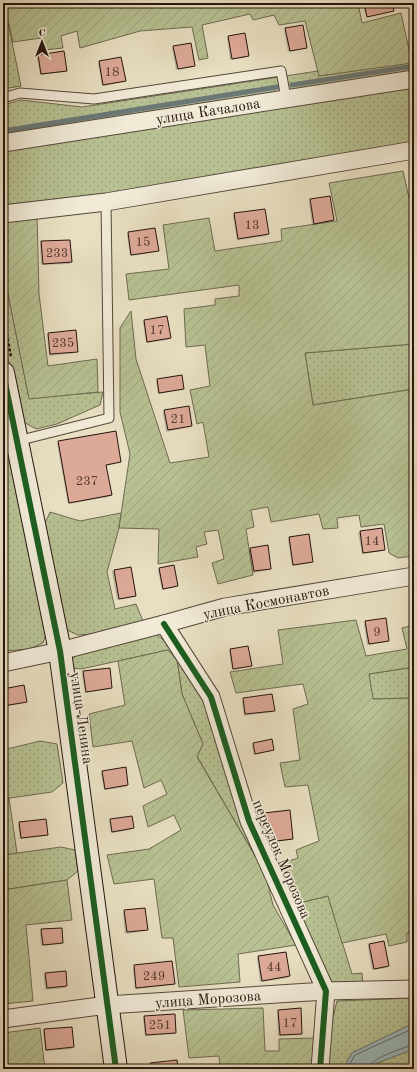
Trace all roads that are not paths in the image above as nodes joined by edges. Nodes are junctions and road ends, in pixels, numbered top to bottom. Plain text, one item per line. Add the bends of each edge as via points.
1 (414, 79) edge
2 (3, 98) edge
3 (286, 98) junction
4 (3, 143) edge
5 (414, 150) edge
6 (106, 202) junction
7 (3, 214) edge
8 (3, 373) edge
9 (17, 440) junction
10 (414, 576) edge
11 (164, 624) junction
12 (60, 651) junction
13 (3, 663) edge
14 (414, 989) edge
15 (326, 991) junction
16 (107, 1005) junction
17 (3, 1019) edge
18 (116, 1069) edge
19 (320, 1069) edge

1 - 3 street, улица Качалова
2 - 3 lane via 20,93 94,99 282,71
3 - 4 street, улица Качалова
5 - 6 street
6 - 7 street
6 - 9 lane via 109,418
8 - 9 street, улица Ленина
9 - 12 street, улица Ленина
10 - 11 street, улица Космонавтов via 225,607
11 - 12 street, улица Космонавтов
11 - 15 street, переулок Морозова via 211,697 249,821
12 - 13 street, улица Космонавтов
12 - 16 street, улица Ленина
14 - 15 street, улица Морозова
15 - 16 street, улица Морозова
15 - 19 street, переулок Морозова
16 - 17 street, улица Морозова
16 - 18 street, улица Ленина

